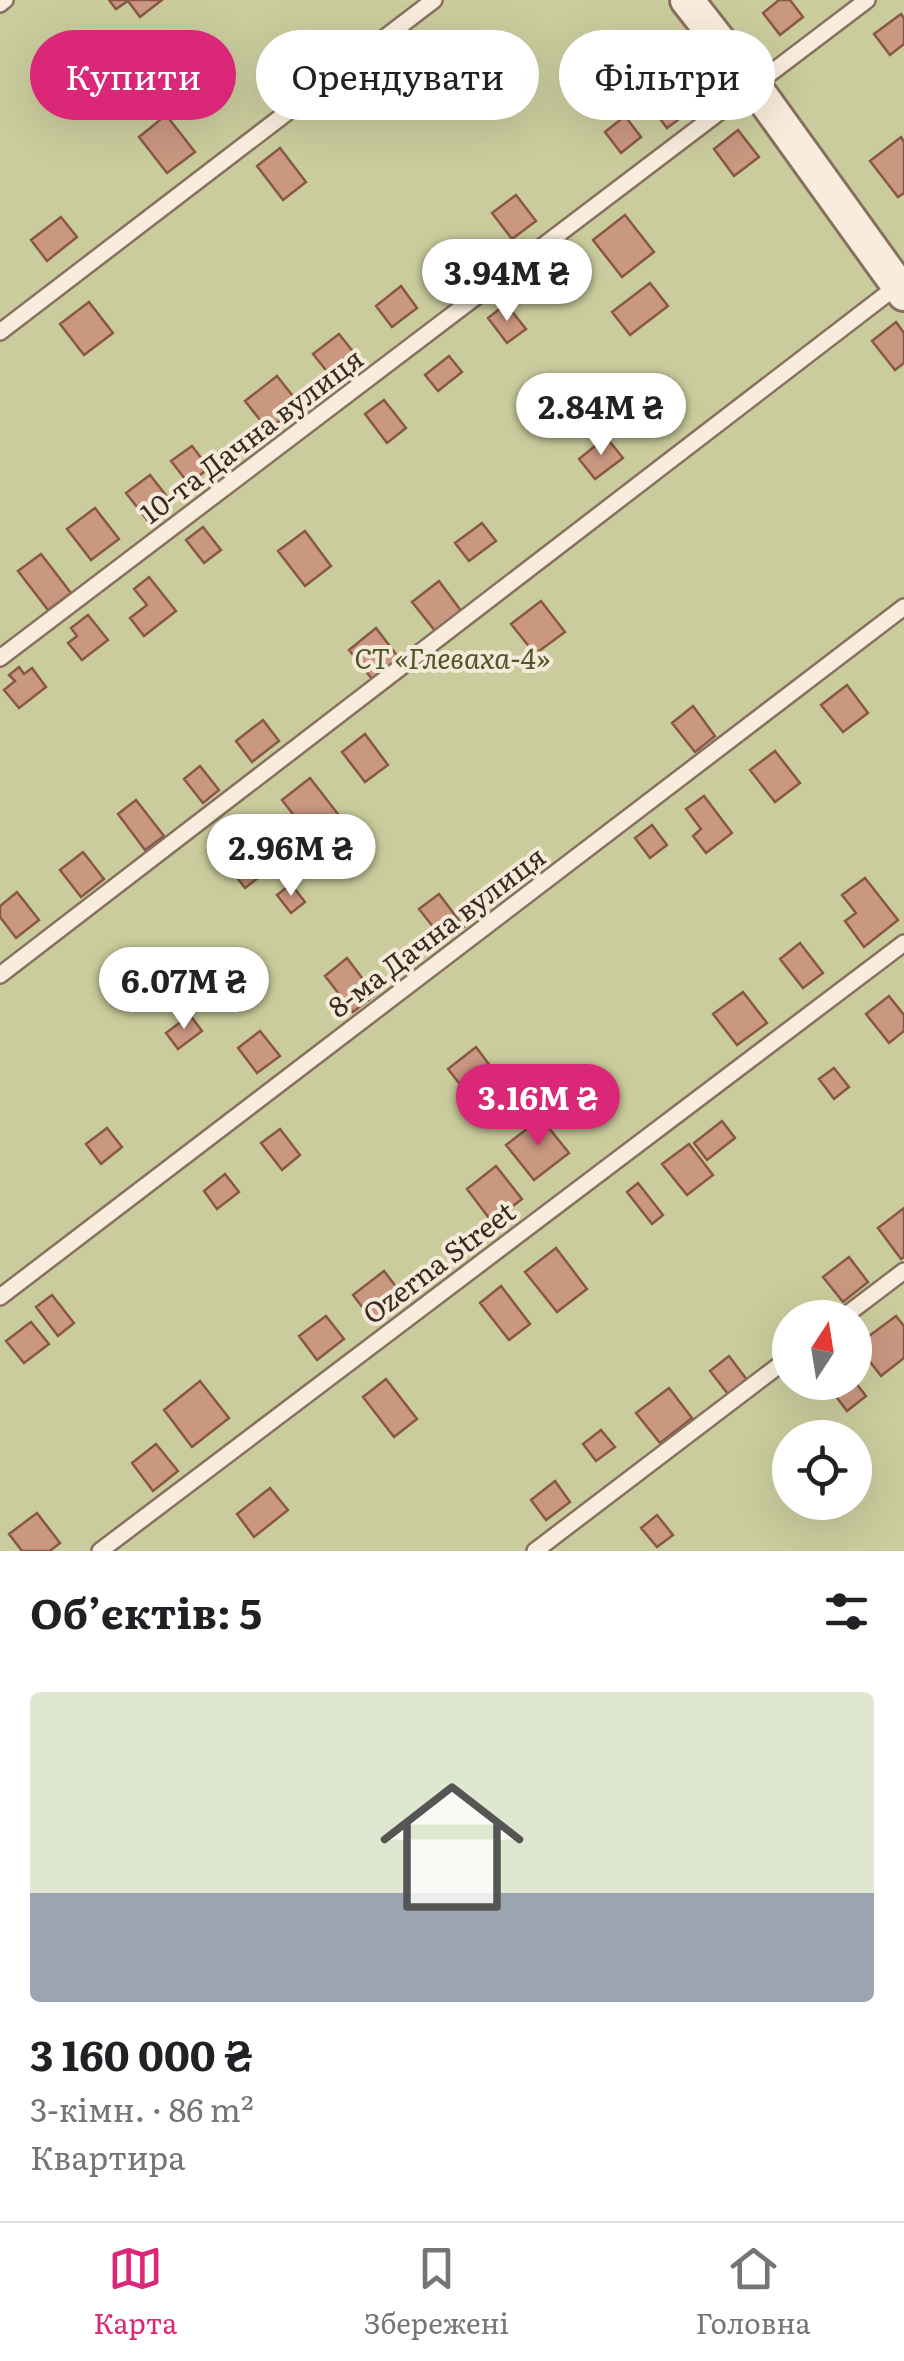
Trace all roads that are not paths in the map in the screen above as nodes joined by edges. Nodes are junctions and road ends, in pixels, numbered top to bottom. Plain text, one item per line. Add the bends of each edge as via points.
1 (434, 0) edge
2 (687, 0) edge
3 (867, 0) edge
4 (710, 30) edge
5 (775, 71) edge
6 (775, 114) edge
7 (711, 120) edge
8 (902, 287) edge
9 (0, 332) edge
10 (904, 608) edge
11 (0, 658) edge
12 (904, 943) edge
13 (0, 974) edge
14 (904, 1271) edge
15 (0, 1297) edge
16 (866, 1300) edge
17 (772, 1372) edge
18 (100, 1551) edge
19 (536, 1551) edge

1 - 9 lane
2 - 4 street
3 - 5 lane, 10-та Дачна вулиця
6 - 8 street
7 - 11 lane, 10-та Дачна вулиця
8 - 13 lane
10 - 15 lane, 8-ма Дачна вулиця
12 - 18 lane, Ozerna Street
14 - 16 lane
17 - 19 lane

